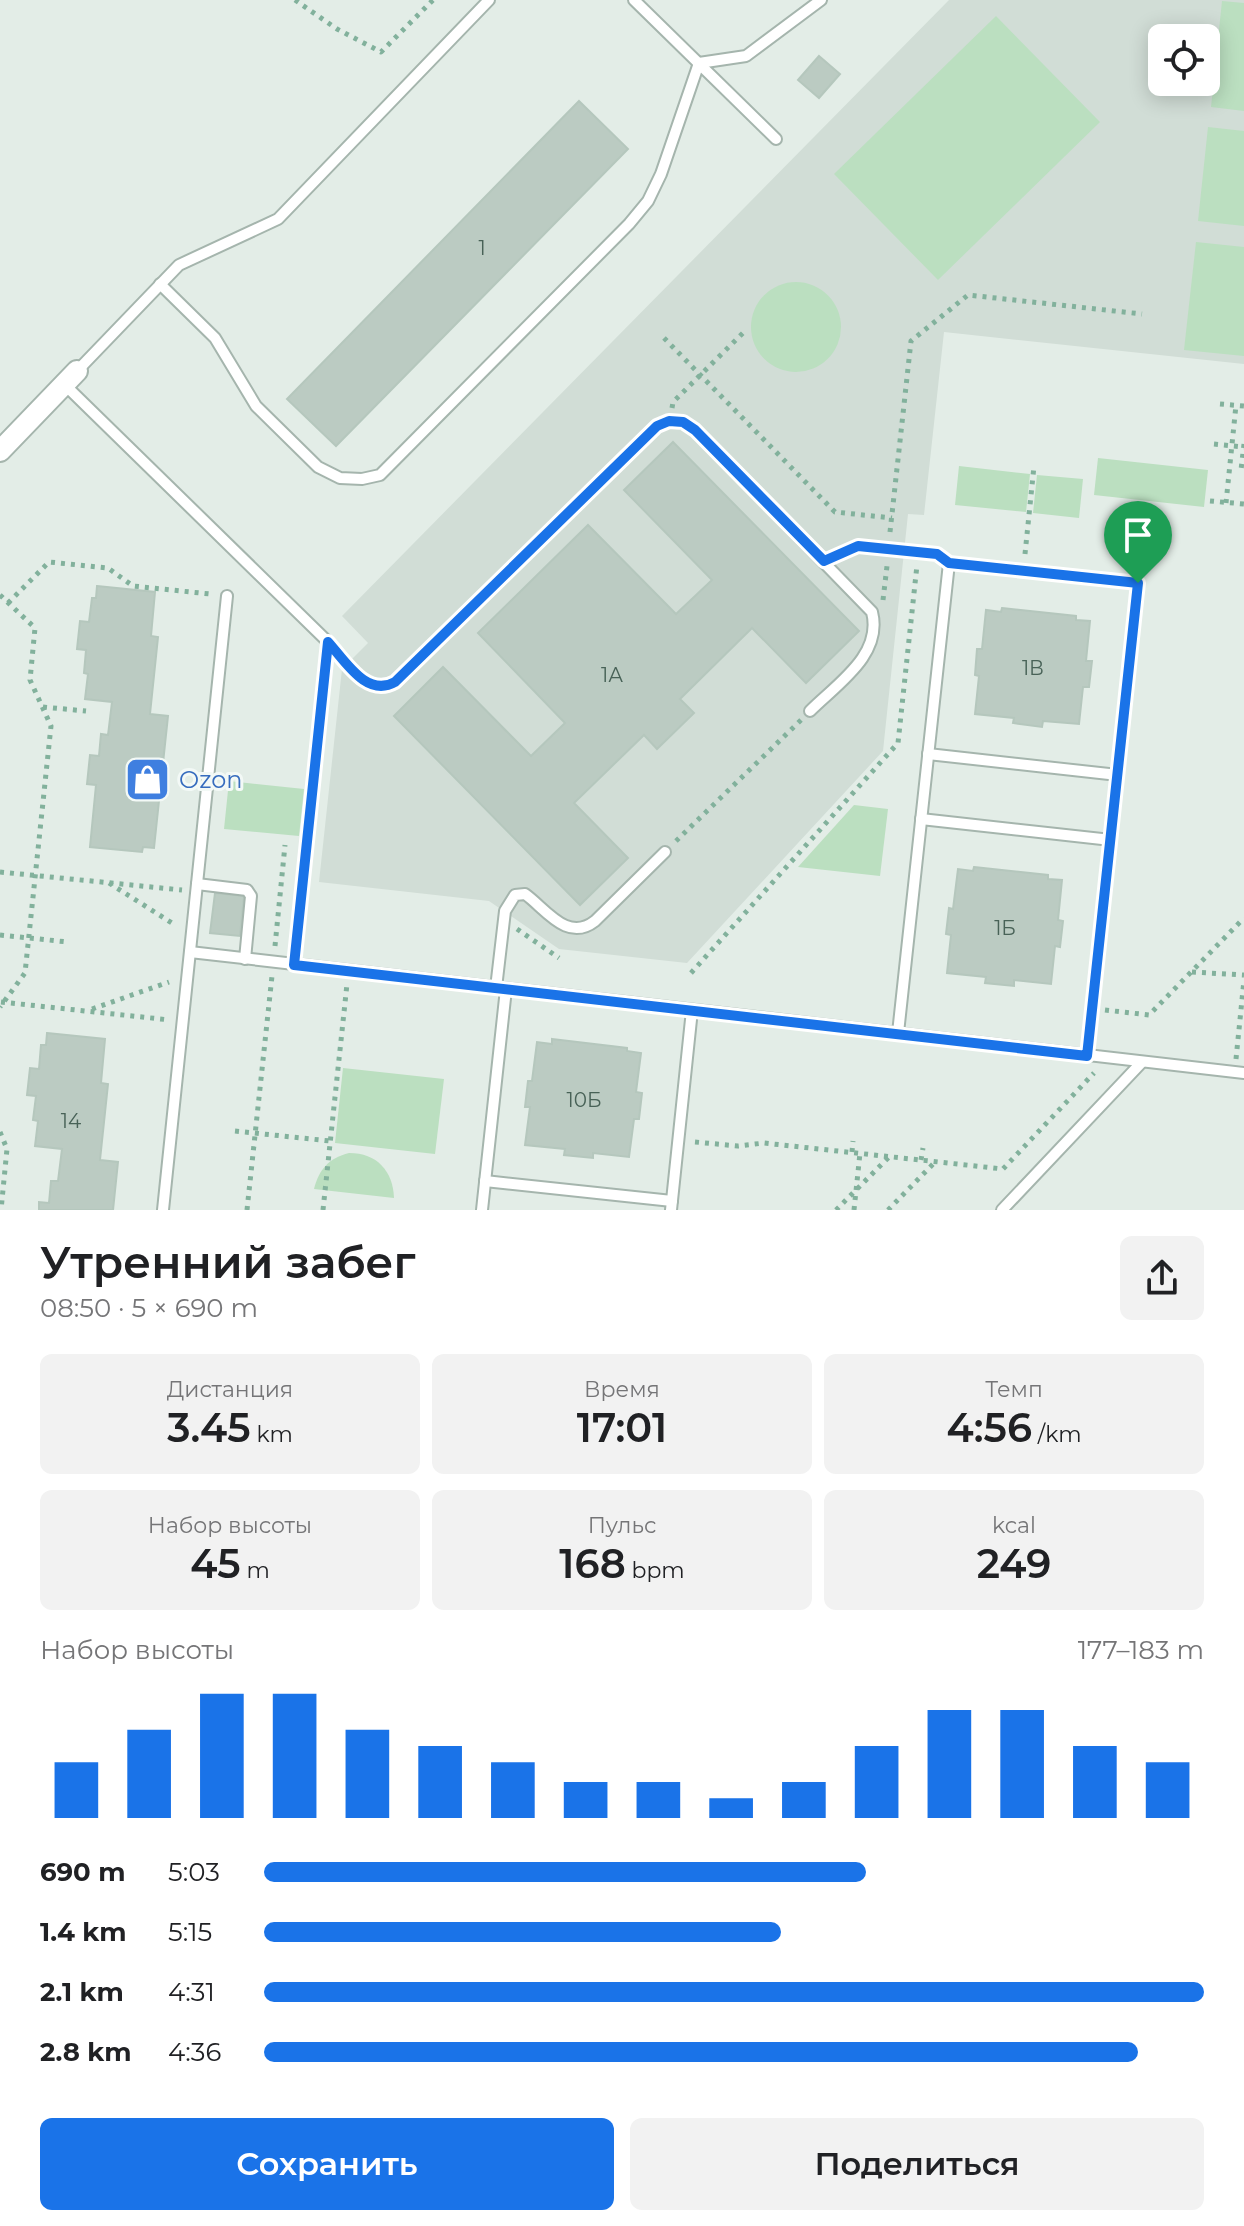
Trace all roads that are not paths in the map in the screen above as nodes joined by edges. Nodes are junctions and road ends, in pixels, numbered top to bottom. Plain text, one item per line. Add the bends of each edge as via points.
1 (489, 0) edge
2 (634, 0) edge
3 (821, 0) edge
4 (699, 63) junction
5 (776, 139) dead end
6 (160, 284) junction
7 (71, 378) junction
8 (0, 451) edge
9 (824, 561) junction
10 (949, 563) junction
11 (227, 596) road end
12 (328, 642) junction
13 (810, 711) road end
14 (928, 754) junction
15 (1118, 775) junction
16 (921, 819) junction
17 (1111, 840) junction
18 (665, 852) road end
19 (197, 888) junction
20 (190, 952) junction
21 (245, 959) junction
22 (294, 965) junction
23 (501, 988) junction
24 (692, 1010) junction
25 (898, 1033) junction
26 (1087, 1056) junction
27 (1142, 1062) junction
28 (1239, 1073) edge
29 (485, 1181) junction
30 (671, 1205) edge
31 (163, 1210) edge
32 (482, 1210) edge
33 (1002, 1210) edge

1 - 6 lane via 278,219 179,265
2 - 4 lane
3 - 4 lane via 746,56
4 - 5 lane
4 - 6 lane via 648,201 380,475 340,478 318,467 256,406 215,338
6 - 7 lane
7 - 8 street
7 - 12 lane
9 - 10 lane via 858,546 937,554
9 - 12 lane via 695,430 669,421 657,426 395,682 377,688 368,684
9 - 13 lane via 874,618 867,653
10 - 14 lane
10 - 15 lane via 1138,583
11 - 19 lane
12 - 22 lane
14 - 15 lane
14 - 16 lane
15 - 17 lane
16 - 17 lane
16 - 25 lane
17 - 26 lane
18 - 23 lane via 591,925 562,925 520,893 510,900 503,920
19 - 20 lane
19 - 21 lane via 247,890 251,903
20 - 21 lane
20 - 31 lane
21 - 22 lane
22 - 23 lane
23 - 24 lane
23 - 29 lane
24 - 25 lane
24 - 30 lane
25 - 26 lane
26 - 27 lane
27 - 28 lane
27 - 33 lane
29 - 30 lane
29 - 32 lane

